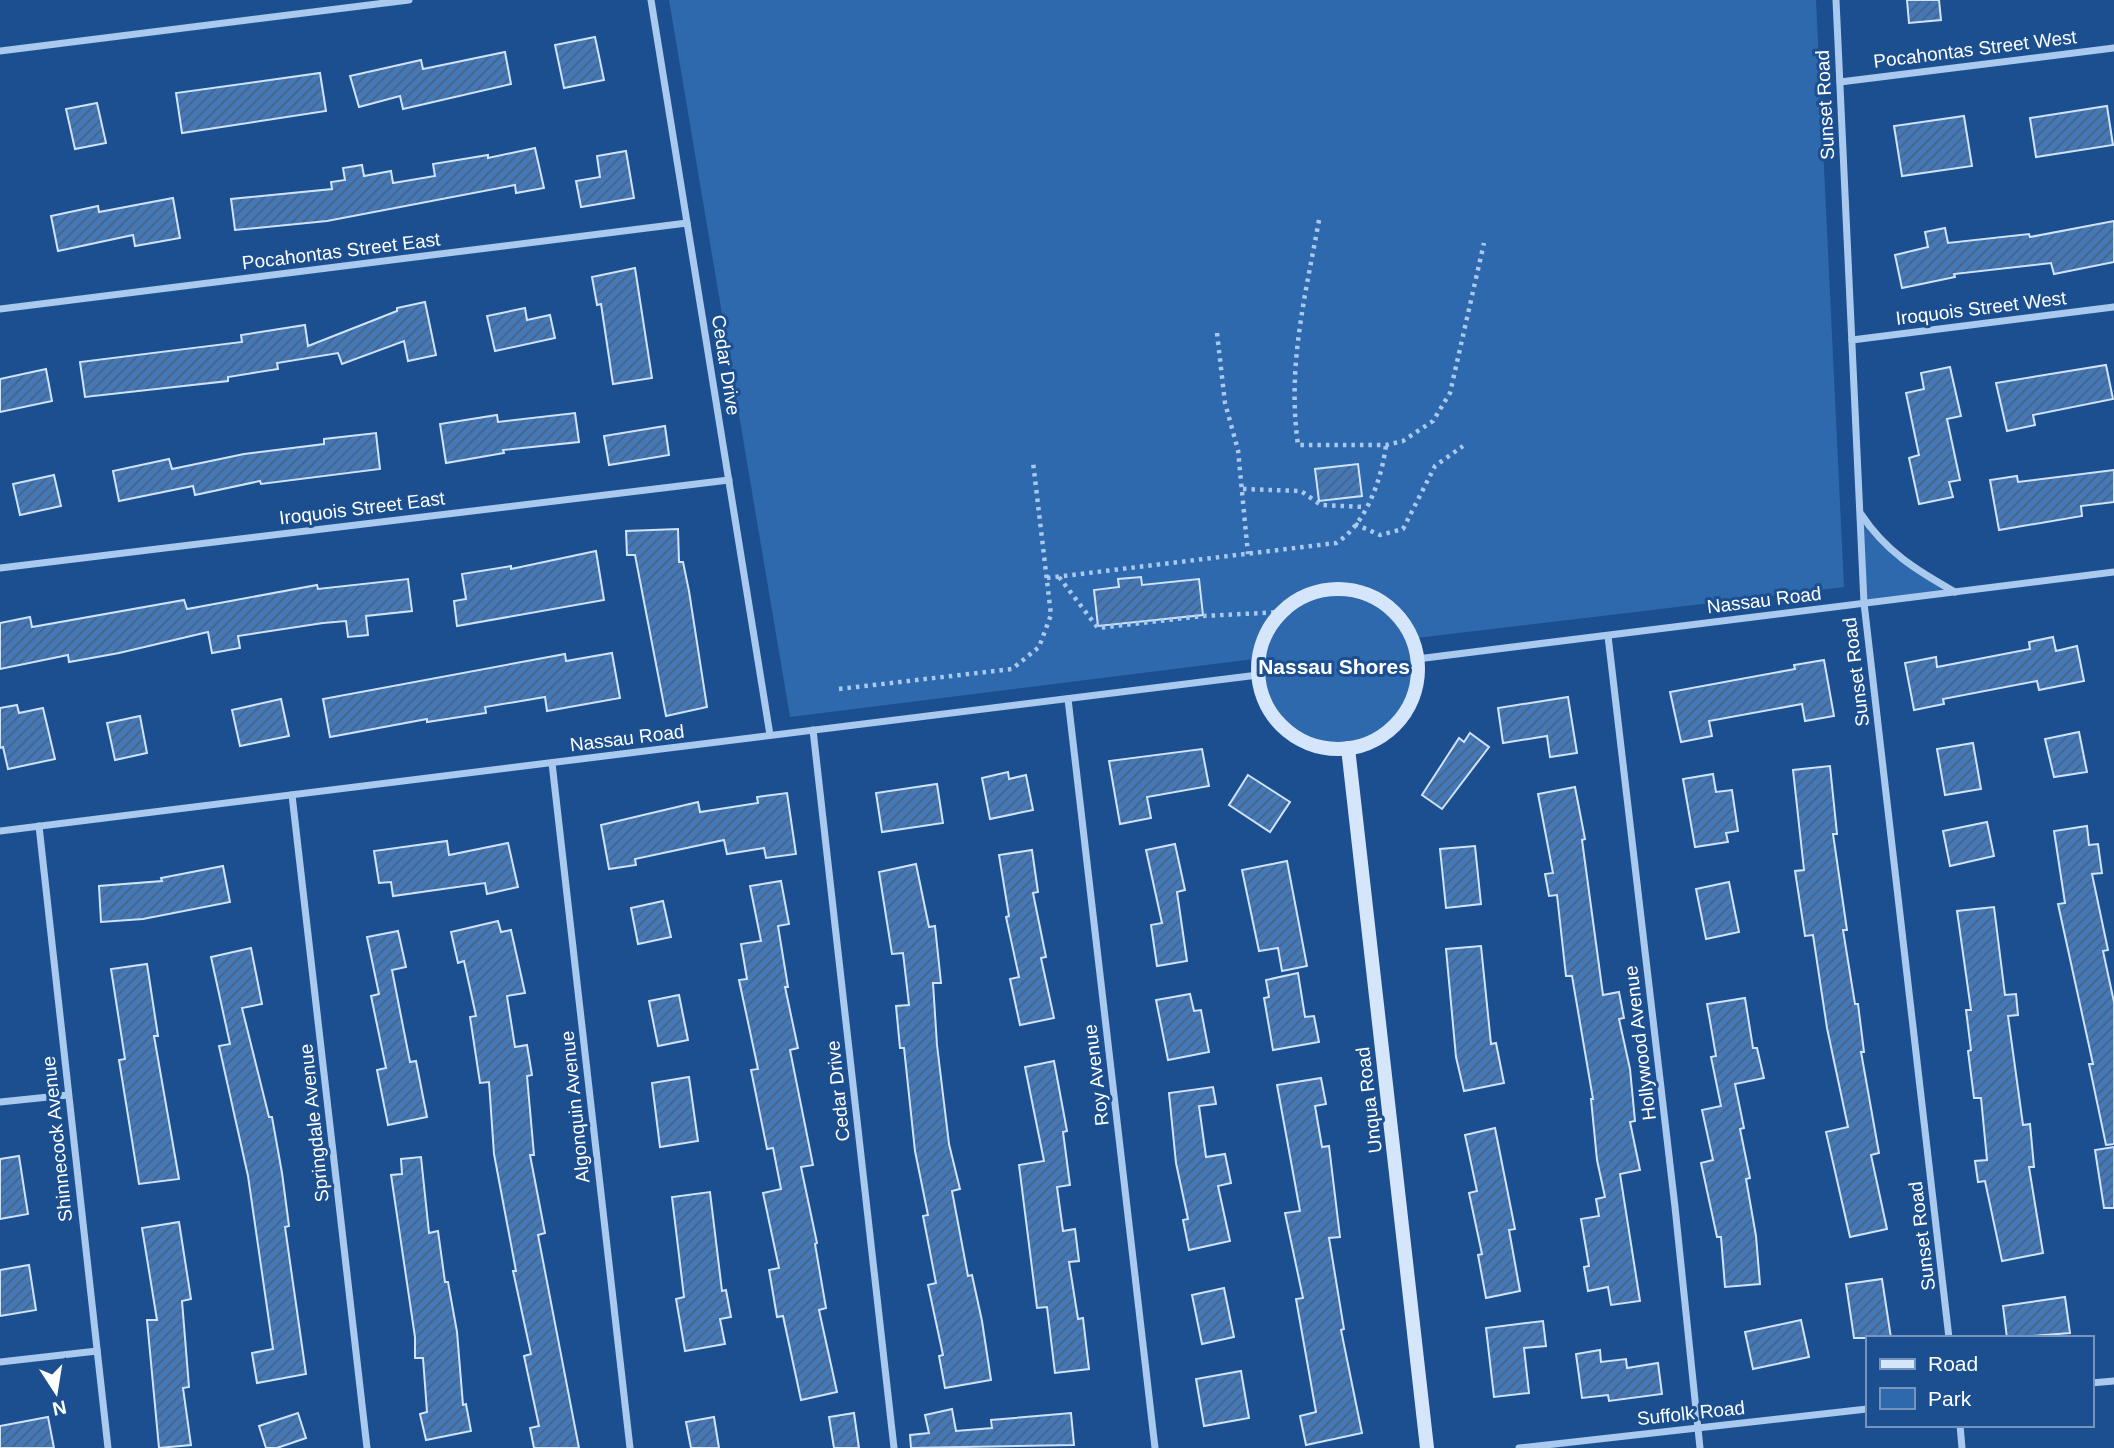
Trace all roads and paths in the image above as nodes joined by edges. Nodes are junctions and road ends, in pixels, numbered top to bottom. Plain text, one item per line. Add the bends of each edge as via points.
1 (409, 0) edge
2 (650, 0) edge
3 (1836, 0) edge
4 (2114, 48) edge
5 (0, 51) edge
6 (1840, 82) junction
7 (1319, 220) dead end
8 (687, 223) junction
9 (1484, 243) dead end
10 (2114, 307) edge
11 (0, 309) edge
12 (1217, 334) dead end
13 (1852, 340) junction
14 (1386, 445) junction
15 (1463, 446) dead end
16 (1033, 462) dead end
17 (729, 480) junction
18 (1243, 489) junction
19 (1364, 507) junction
20 (1860, 512) junction
21 (1355, 524) junction
22 (1248, 554) junction
23 (0, 568) edge
24 (2114, 572) edge
25 (1059, 576) junction
26 (1047, 578) junction
27 (1955, 592) junction
28 (1864, 603) junction
29 (1281, 612) junction
30 (1608, 636) junction
31 (1417, 659) junction
32 (1258, 675) junction
33 (839, 689) dead end
34 (1068, 699) junction
35 (813, 730) junction
36 (771, 736) junction
37 (1348, 748) junction
38 (552, 763) junction
39 (292, 795) junction
40 (38, 826) junction
41 (0, 831) edge
42 (68, 1095) junction
43 (0, 1102) edge
44 (1950, 1336) edge
45 (97, 1351) junction
46 (0, 1362) edge
47 (2114, 1381) edge
48 (2093, 1383) edge
49 (1866, 1409) edge
50 (1960, 1427) edge
51 (1698, 1428) junction
52 (108, 1448) edge
53 (366, 1448) edge
54 (630, 1448) edge
55 (894, 1448) edge
56 (1155, 1448) edge
57 (1427, 1448) edge
58 (1519, 1448) edge
59 (1700, 1448) edge
60 (1962, 1448) edge

1 - 5 street
2 - 8 street, Cedar Drive
3 - 6 street, Sunset Road
4 - 6 street, Pocahontas Street West
6 - 13 street, Sunset Road
7 - 14 path via 1294,358 1298,445
8 - 11 street, Pocahontas Street East
8 - 17 street, Cedar Drive
9 - 14 path via 1450,393 1433,421 1403,441
10 - 13 street, Iroquois Street West
12 - 18 path via 1225,403
13 - 20 street, Sunset Road
14 - 19 path via 1380,480
15 - 21 path via 1429,475 1403,529 1380,535
16 - 26 path
17 - 23 street, Iroquois Street East
17 - 36 street, Cedar Drive
18 - 19 path via 1301,491 1321,505
18 - 22 path
19 - 21 path
20 - 27 street via 1877,539 1899,558
20 - 28 street, Sunset Road
21 - 22 path via 1336,543
22 - 25 path
24 - 27 street, Nassau Road
25 - 26 path
25 - 29 path via 1098,628
26 - 33 path via 1051,615 1039,647 1012,668
27 - 28 street, Nassau Road
28 - 30 street, Nassau Road
28 - 44 street, Sunset Road
29 - 31 street via 1320,591 1364,594 1400,619
29 - 32 street via 1260,649
30 - 31 street, Nassau Road
30 - 51 street, Hollywood Avenue
31 - 37 street via 1415,690 1401,718 1377,738
32 - 34 street, Nassau Road
32 - 37 street via 1273,715 1293,735 1320,746
34 - 35 street, Nassau Road
34 - 56 street, Roy Avenue
35 - 36 street, Nassau Road
35 - 55 street, Cedar Drive
36 - 38 street, Nassau Road
37 - 57 street, Unqua Road
38 - 39 street, Nassau Road
38 - 54 street, Algonquin Avenue
39 - 40 street, Nassau Road
39 - 53 street, Springdale Avenue
40 - 41 street, Nassau Road
40 - 42 street, Shinnecock Avenue
42 - 43 street
42 - 45 street, Shinnecock Avenue
45 - 46 street
45 - 52 street, Shinnecock Avenue
47 - 48 street
49 - 51 street, Suffolk Road
50 - 60 street
51 - 58 street, Suffolk Road
51 - 59 street, Hollywood Avenue

